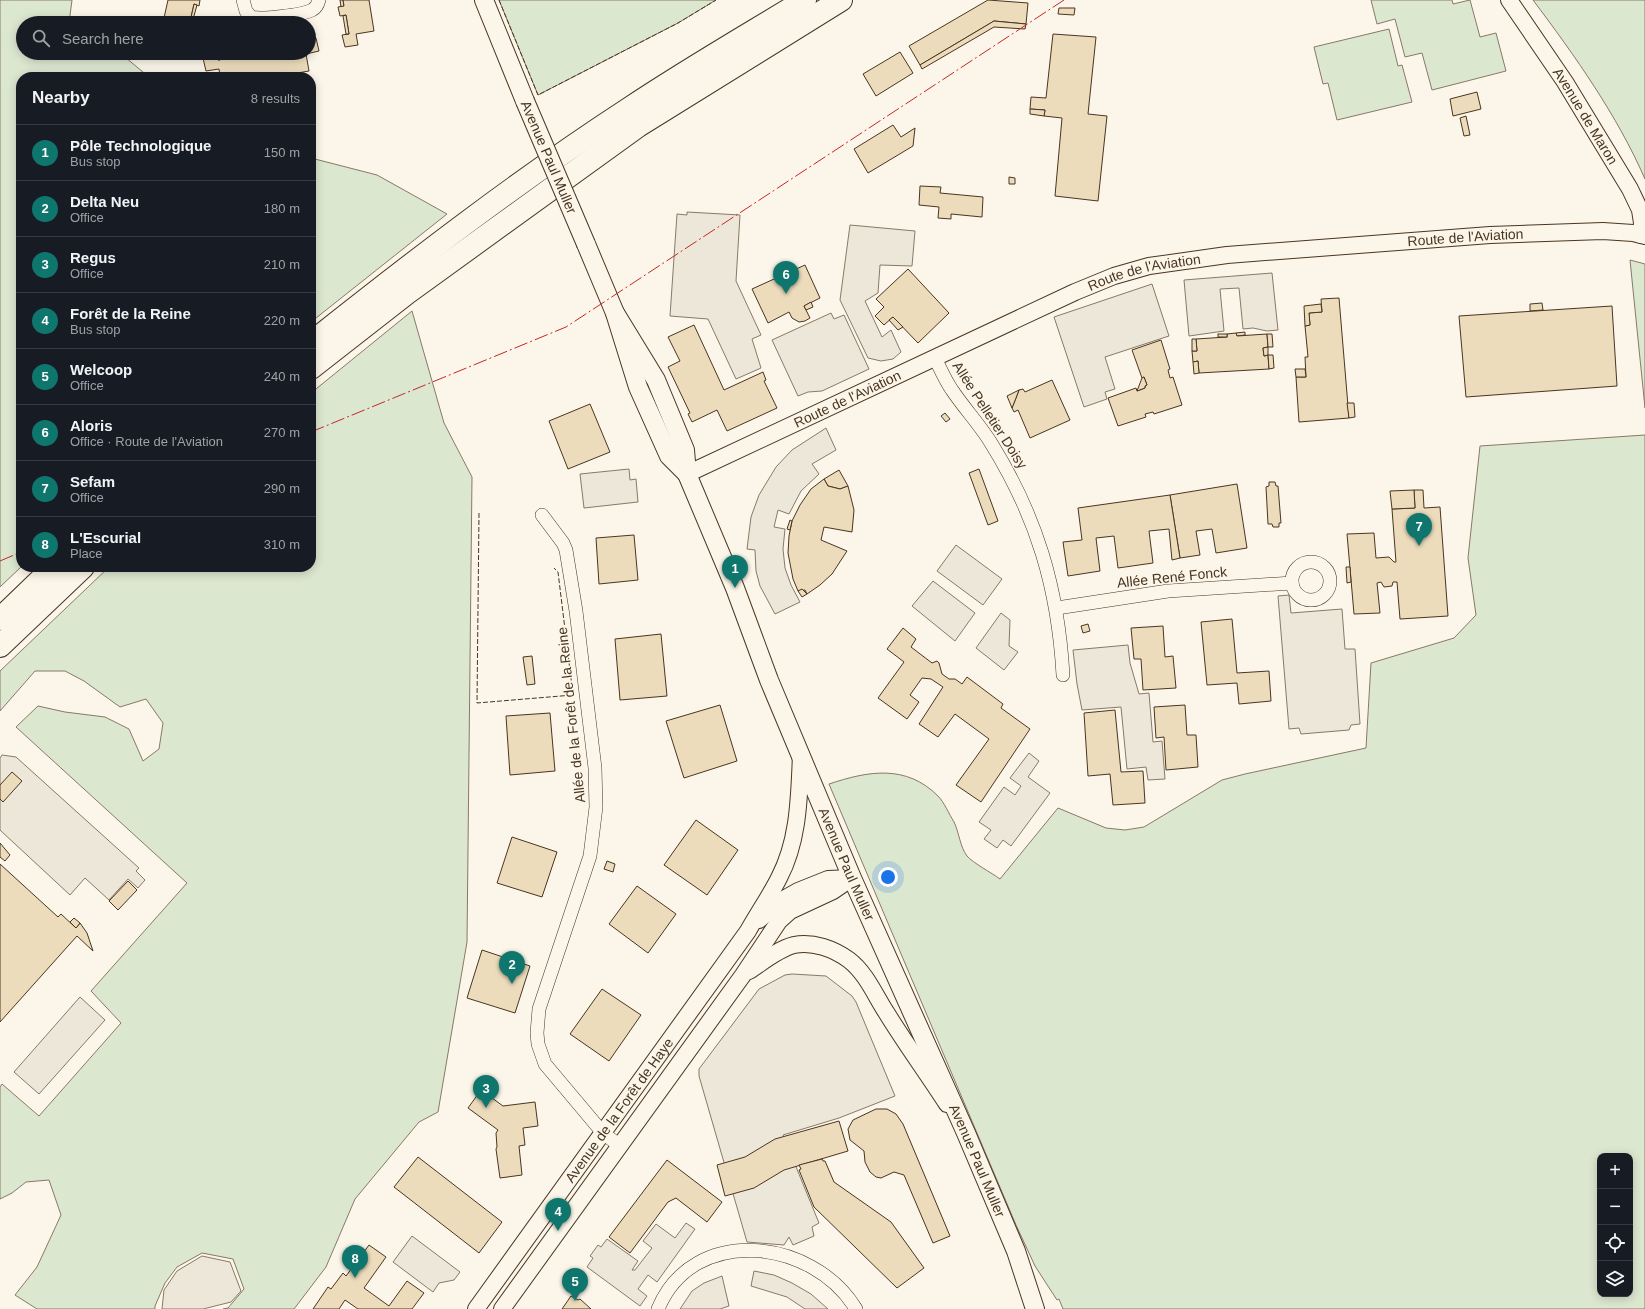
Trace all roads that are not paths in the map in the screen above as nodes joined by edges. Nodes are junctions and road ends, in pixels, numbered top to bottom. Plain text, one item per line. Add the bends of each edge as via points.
1 (243, 0) edge
2 (319, 0) edge
3 (484, 0) edge
4 (805, 0) edge
5 (841, 0) edge
6 (1509, 0) edge
7 (251, 16) edge
8 (274, 16) edge
9 (1643, 236) edge
10 (316, 339) edge
11 (935, 358) junction
12 (316, 364) edge
13 (687, 474) junction
14 (542, 515) dead end
15 (49, 572) edge
16 (78, 572) edge
17 (1292, 583) dead end
18 (1057, 608) junction
19 (0, 619) edge
20 (0, 646) edge
21 (1063, 675) dead end
22 (801, 755) junction
23 (852, 878) junction
24 (748, 931) junction
25 (743, 975) junction
26 (603, 1133) junction
27 (966, 1133) junction
28 (620, 1146) junction
29 (1016, 1251) junction
30 (476, 1309) edge
31 (502, 1309) edge
32 (658, 1309) edge
33 (856, 1309) edge
34 (1035, 1309) edge
35 (1046, 1309) edge

1 - 7 street
2 - 8 street via 311,10
3 - 13 main road, Avenue Paul Muller, bridge via 615,313 656,380 685,450
4 - 10 highway via 627,110 513,189
5 - 12 highway via 638,126 407,293
6 - 9 street, Avenue de Maron via 1565,82 1630,189 1640,210
9 - 11 street, Route de l'Aviation via 1603,231 1490,235 1227,255 1160,264 1097,282
11 - 13 street, Route de l'Aviation
11 - 18 street, Allée Pelletier Doisy via 951,389 991,442 1013,479 1042,549
13 - 22 main road, Avenue Paul Muller
14 - 26 street, Allée de la Forêt de la Reine via 566,550 595,768 596,807 590,856 540,1009 537,1039 545,1064
15 - 19 highway
16 - 20 highway
17 - 18 street, Allée René Fonck via 1168,591
18 - 21 street, Allée Pelletier Doisy
22 - 23 main road, Avenue Paul Muller
22 - 24 street, Avenue de la Forêt de Haye via 799,810 791,848 780,877
23 - 24 street, Avenue de la Forêt de Haye via 828,879 782,900
23 - 25 street, Avenue de la Forêt de Haye via 833,891 790,912 779,921
23 - 27 main road, Avenue Paul Muller
24 - 26 street, Avenue de la Forêt de Haye
25 - 27 street, Avenue de la Forêt de Haye via 793,945 819,946 850,961 864,976
25 - 28 street, Avenue de la Forêt de Haye
26 - 28 street, Allée de la Forêt de la Reine
26 - 30 street, Avenue de la Forêt de Haye
27 - 29 main road, Avenue Paul Muller
28 - 31 street, Avenue de la Forêt de Haye
29 - 34 main road, Avenue Paul Muller
29 - 35 main road, Avenue Paul Muller
32 - 33 street via 669,1288 692,1266 723,1254 757,1251 788,1256 813,1266 840,1288

